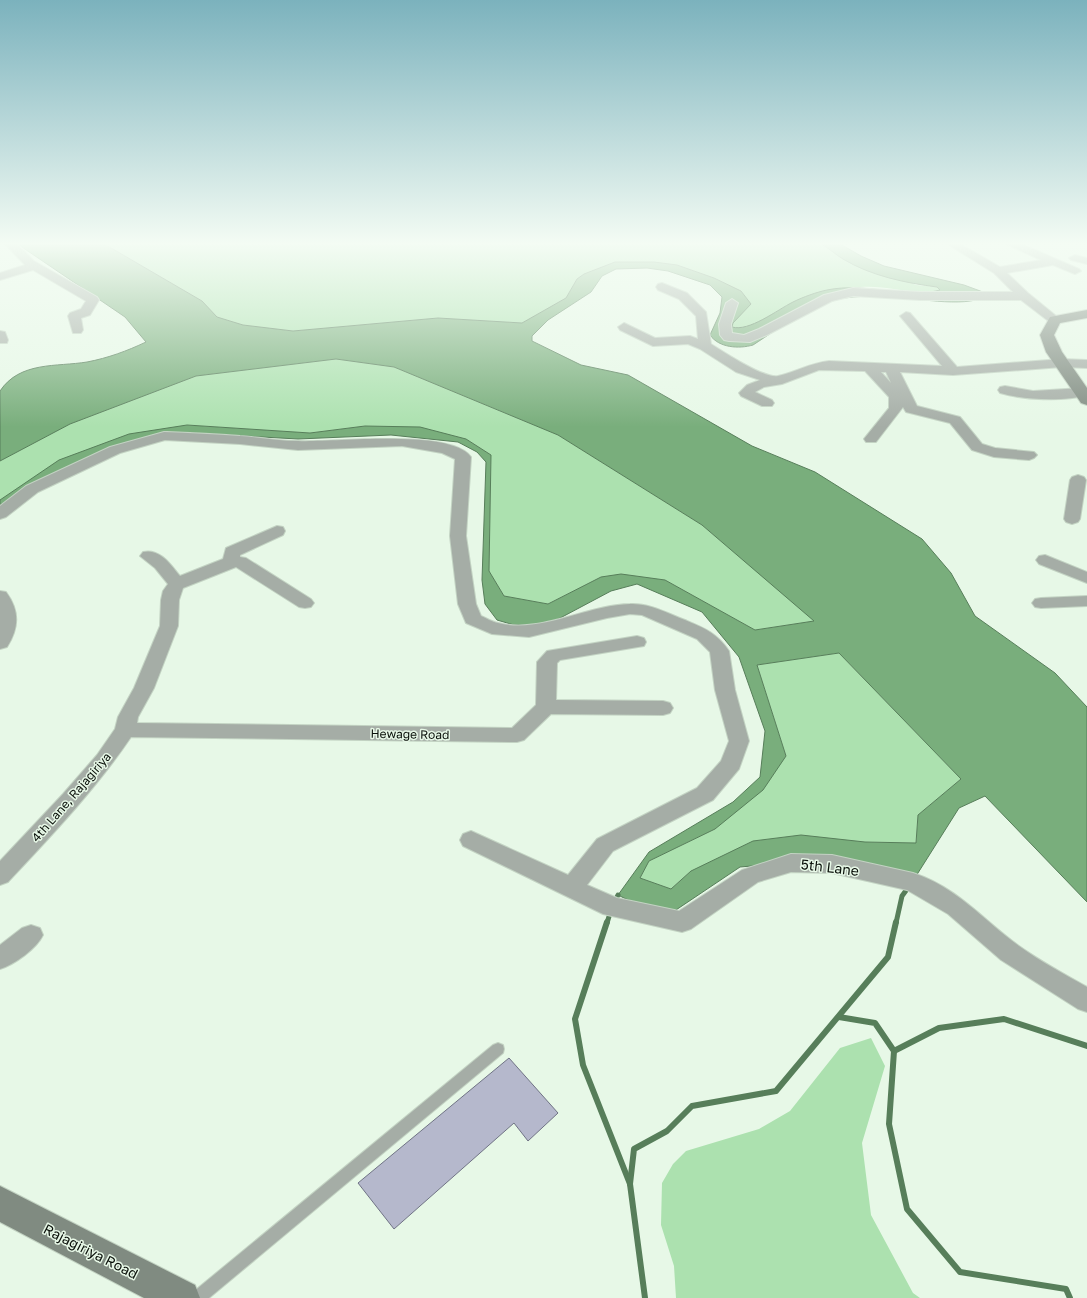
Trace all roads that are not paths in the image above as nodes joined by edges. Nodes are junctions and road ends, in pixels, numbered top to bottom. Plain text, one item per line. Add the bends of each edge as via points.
1 (90, 306) edge
2 (691, 306) edge
3 (731, 306) edge
4 (814, 306) edge
5 (1036, 306) edge
6 (1087, 314) edge
7 (906, 316) dead end
8 (1055, 320) junction
9 (624, 327) dead end
10 (77, 330) dead end
11 (705, 346) junction
12 (1062, 363) junction
13 (1087, 364) edge
14 (869, 367) junction
15 (891, 368) junction
16 (953, 371) junction
17 (777, 381) junction
18 (1005, 390) dead end
19 (1084, 396) edge
20 (767, 403) dead end
21 (871, 439) dead end
22 (1029, 455) dead end
23 (1078, 480) dead end
24 (1081, 497) edge
25 (0, 514) edge
26 (1072, 519) dead end
27 (277, 531) dead end
28 (149, 556) dead end
29 (1045, 560) dead end
30 (231, 562) junction
31 (1087, 578) edge
32 (173, 592) junction
33 (0, 596) edge
34 (1087, 601) edge
35 (305, 603) dead end
36 (1041, 603) dead end
37 (637, 642) dead end
38 (0, 643) edge
39 (546, 706) junction
40 (663, 708) dead end
41 (125, 730) junction
42 (471, 840) dead end
43 (0, 876) edge
44 (572, 887) junction
45 (31, 935) dead end
46 (0, 959) edge
47 (1087, 1001) edge
48 (498, 1049) dead end
49 (0, 1203) edge
50 (182, 1298) edge
51 (197, 1298) edge

1 - 10 street via 86,312 74,316
2 - 11 street via 702,315
3 - 4 street via 725,324 726,335 729,338 745,339
5 - 8 street
6 - 8 street
7 - 16 street
8 - 12 street via 1047,335
9 - 11 street via 653,342 690,340
11 - 17 street via 741,369
12 - 13 street
12 - 16 street
12 - 19 street
14 - 15 street
14 - 17 street via 817,366
14 - 21 street via 896,396 896,410
15 - 16 street
15 - 22 street via 911,409 955,420 977,447 994,452
17 - 20 street via 767,382 749,389 746,393
18 - 19 street via 1014,394
23 - 24 street
24 - 26 street
25 - 44 street via 32,489 115,450 164,436 298,446 402,442 436,446 457,453 463,457 464,464 458,536 468,604 473,619 492,628 529,631 607,612 645,610 704,635 719,651 725,690 739,741 732,764 705,794 605,845
27 - 30 street via 232,552
28 - 32 street via 161,564
29 - 31 street
30 - 32 street
30 - 35 street via 240,562
32 - 41 street, 4th Lane, Rajagiriya via 169,626 144,688 128,717
33 - 38 street via 8,608 7,634
34 - 36 street
37 - 39 street via 554,655 548,662
39 - 40 street
39 - 41 street, Hewage Road via 517,735
41 - 43 street, 4th Lane, Rajagiriya via 71,800
42 - 44 street, 5th Lane
44 - 47 street, 5th Lane via 612,907 682,922 750,876 791,863 832,864 898,878 912,882 957,907 1010,953
45 - 46 street
48 - 51 lane
49 - 50 street, Rajagiriya Road

